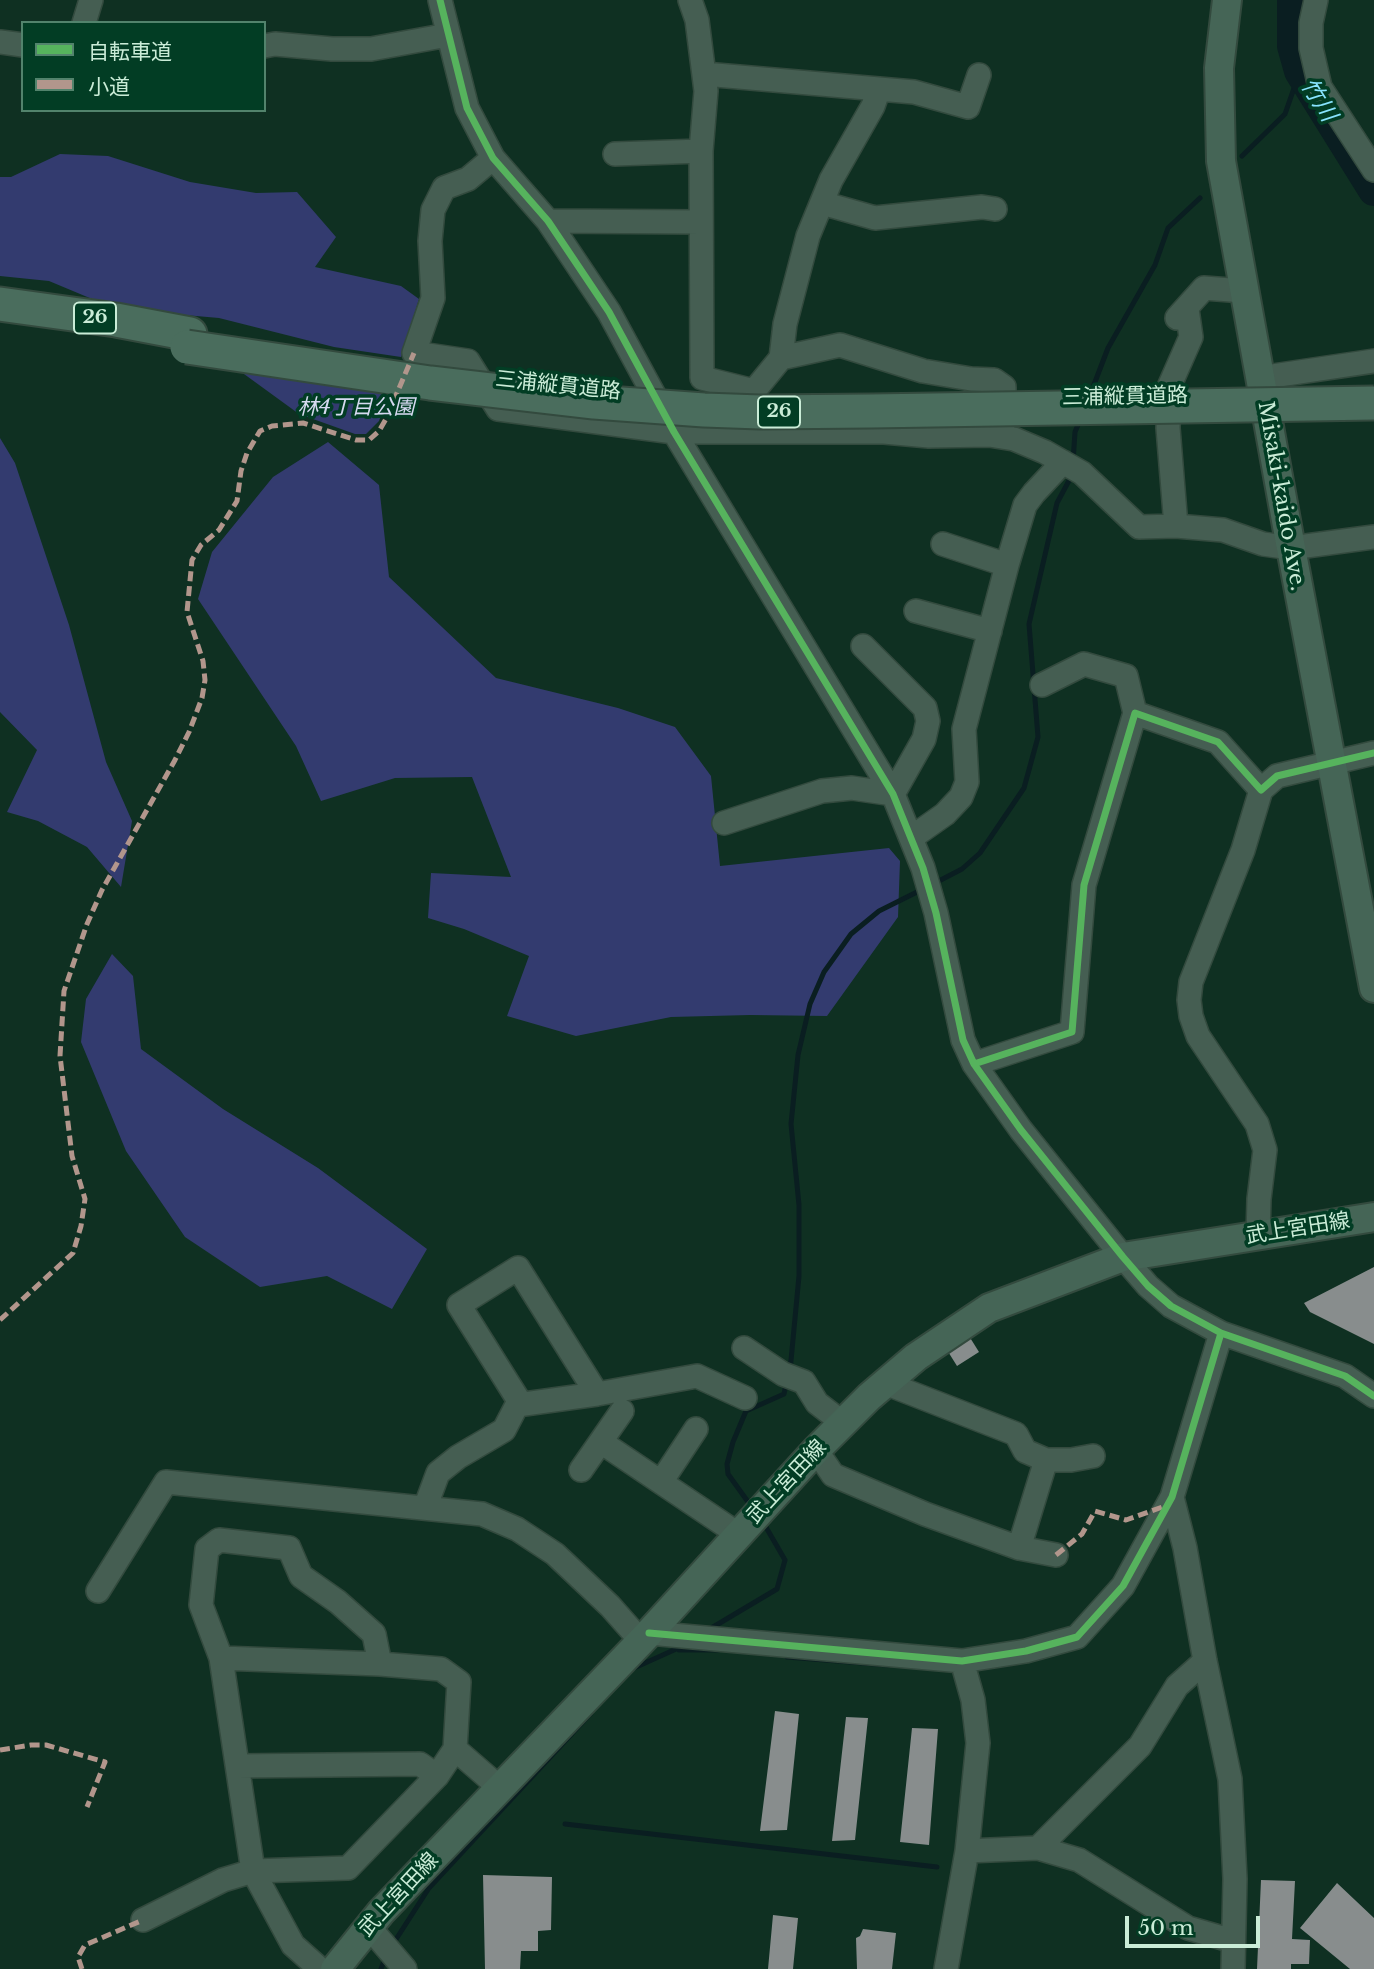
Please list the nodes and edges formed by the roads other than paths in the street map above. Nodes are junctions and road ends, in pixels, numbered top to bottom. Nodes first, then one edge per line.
1 (91, 0) edge
2 (440, 0) edge
3 (690, 0) edge
4 (1227, 0) edge
5 (1316, 0) edge
6 (86, 21) edge
7 (448, 36) junction
8 (0, 42) edge
9 (21, 45) edge
10 (266, 46) edge
11 (704, 74) junction
12 (979, 75) dead end
13 (879, 89) junction
14 (701, 151) junction
15 (615, 154) dead end
16 (493, 158) junction
17 (1374, 170) edge
18 (822, 203) junction
19 (995, 209) dead end
20 (548, 222) junction
21 (701, 222) junction
22 (1244, 291) junction
23 (0, 304) edge
24 (0, 319) edge
25 (188, 340) junction
26 (781, 358) junction
27 (1374, 361) edge
28 (1259, 379) junction
29 (754, 391) junction
30 (1374, 393) edge
31 (1374, 403) edge
32 (743, 431) junction
33 (674, 432) junction
34 (1004, 438) junction
35 (1063, 463) junction
36 (1176, 526) junction
37 (1374, 537) edge
38 (943, 544) dead end
39 (1290, 548) junction
40 (1007, 565) junction
41 (916, 611) dead end
42 (990, 631) junction
43 (863, 646) dead end
44 (1042, 685) dead end
45 (1135, 713) junction
46 (1374, 753) edge
47 (1331, 762) junction
48 (1261, 790) junction
49 (893, 793) junction
50 (724, 823) dead end
51 (911, 838) junction
52 (1372, 971) edge
53 (974, 1064) junction
54 (1374, 1217) edge
55 (1258, 1235) junction
56 (1123, 1257) junction
57 (1221, 1333) junction
58 (744, 1348) dead end
59 (885, 1383) junction
60 (597, 1394) junction
61 (1374, 1396) edge
62 (745, 1398) dead end
63 (521, 1404) junction
64 (622, 1411) dead end
65 (843, 1423) junction
66 (696, 1429) dead end
67 (601, 1441) junction
68 (816, 1450) junction
69 (1093, 1455) dead end
70 (1046, 1460) junction
71 (581, 1470) dead end
72 (661, 1482) junction
73 (1172, 1497) junction
74 (425, 1508) junction
75 (751, 1520) junction
76 (1019, 1548) junction
77 (1056, 1555) dead end
78 (98, 1591) dead end
79 (645, 1637) junction
80 (221, 1658) junction
81 (962, 1661) junction
82 (1205, 1661) junction
83 (380, 1664) junction
84 (456, 1749) junction
85 (238, 1766) junction
86 (437, 1776) junction
87 (500, 1788) junction
88 (1038, 1848) junction
89 (967, 1851) junction
90 (253, 1871) junction
91 (143, 1920) dead end
92 (369, 1927) junction
93 (1233, 1941) junction
94 (320, 1969) edge
95 (335, 1969) edge
96 (405, 1969) edge
97 (946, 1969) edge
98 (1233, 1969) edge

1 - 6 street
2 - 7 street
3 - 11 street
4 - 22 main road, Misaki-kaido Ave.
5 - 17 street
7 - 10 street
7 - 16 street
8 - 9 street
11 - 13 street
11 - 14 street
12 - 13 street
13 - 18 street
14 - 15 street
14 - 21 street
16 - 20 street
16 - 33 street
18 - 19 street
18 - 26 street
20 - 21 street
20 - 33 street
21 - 29 street
22 - 28 main road, Misaki-kaido Ave.
22 - 36 street
23 - 25 highway, 三浦縦貫道路 / 26
24 - 25 highway, 三浦縦貫道路 / 26
25 - 30 highway, 三浦縦貫道路 / 26
25 - 31 highway, 三浦縦貫道路 / 26, bridge
26 - 29 street
26 - 34 street
27 - 28 street
28 - 39 main road, Misaki-kaido Ave.
29 - 32 street
32 - 33 street
32 - 34 street
33 - 49 street
34 - 35 street
35 - 36 street
35 - 40 street
36 - 39 street
37 - 39 street
38 - 40 street
39 - 47 main road, Misaki-kaido Ave.
40 - 42 street
41 - 42 street
42 - 51 street
43 - 49 street
44 - 45 street
45 - 48 street
45 - 53 street
46 - 47 street
47 - 48 street
47 - 52 main road, Misaki-kaido Ave.
48 - 55 street
49 - 50 street
49 - 51 street
51 - 53 street
53 - 56 street
54 - 55 main road, 武上宮田線
55 - 56 main road, 武上宮田線
56 - 57 street
56 - 59 main road, 武上宮田線
57 - 61 street
57 - 73 street
58 - 65 street
59 - 65 main road, 武上宮田線
59 - 70 street
60 - 62 street
60 - 63 street
60 - 63 street
63 - 74 street
64 - 67 street
65 - 68 main road, 武上宮田線
66 - 72 street
67 - 71 street
67 - 72 street
68 - 75 main road, 武上宮田線
68 - 76 street
69 - 70 street
70 - 76 street
72 - 75 street
73 - 81 street
73 - 82 street
74 - 78 street
74 - 79 street
75 - 79 main road, 武上宮田線
76 - 77 street
79 - 81 street
79 - 87 main road, 武上宮田線
80 - 83 street
80 - 83 street
80 - 85 street
81 - 89 street
82 - 88 street
82 - 93 street
83 - 84 street
84 - 86 street
84 - 87 street
85 - 86 street
85 - 90 street
86 - 90 street
87 - 92 main road, 武上宮田線
88 - 89 street
88 - 93 street
89 - 97 street
90 - 91 street
90 - 94 street
92 - 95 main road, 武上宮田線
92 - 96 street
93 - 98 street

